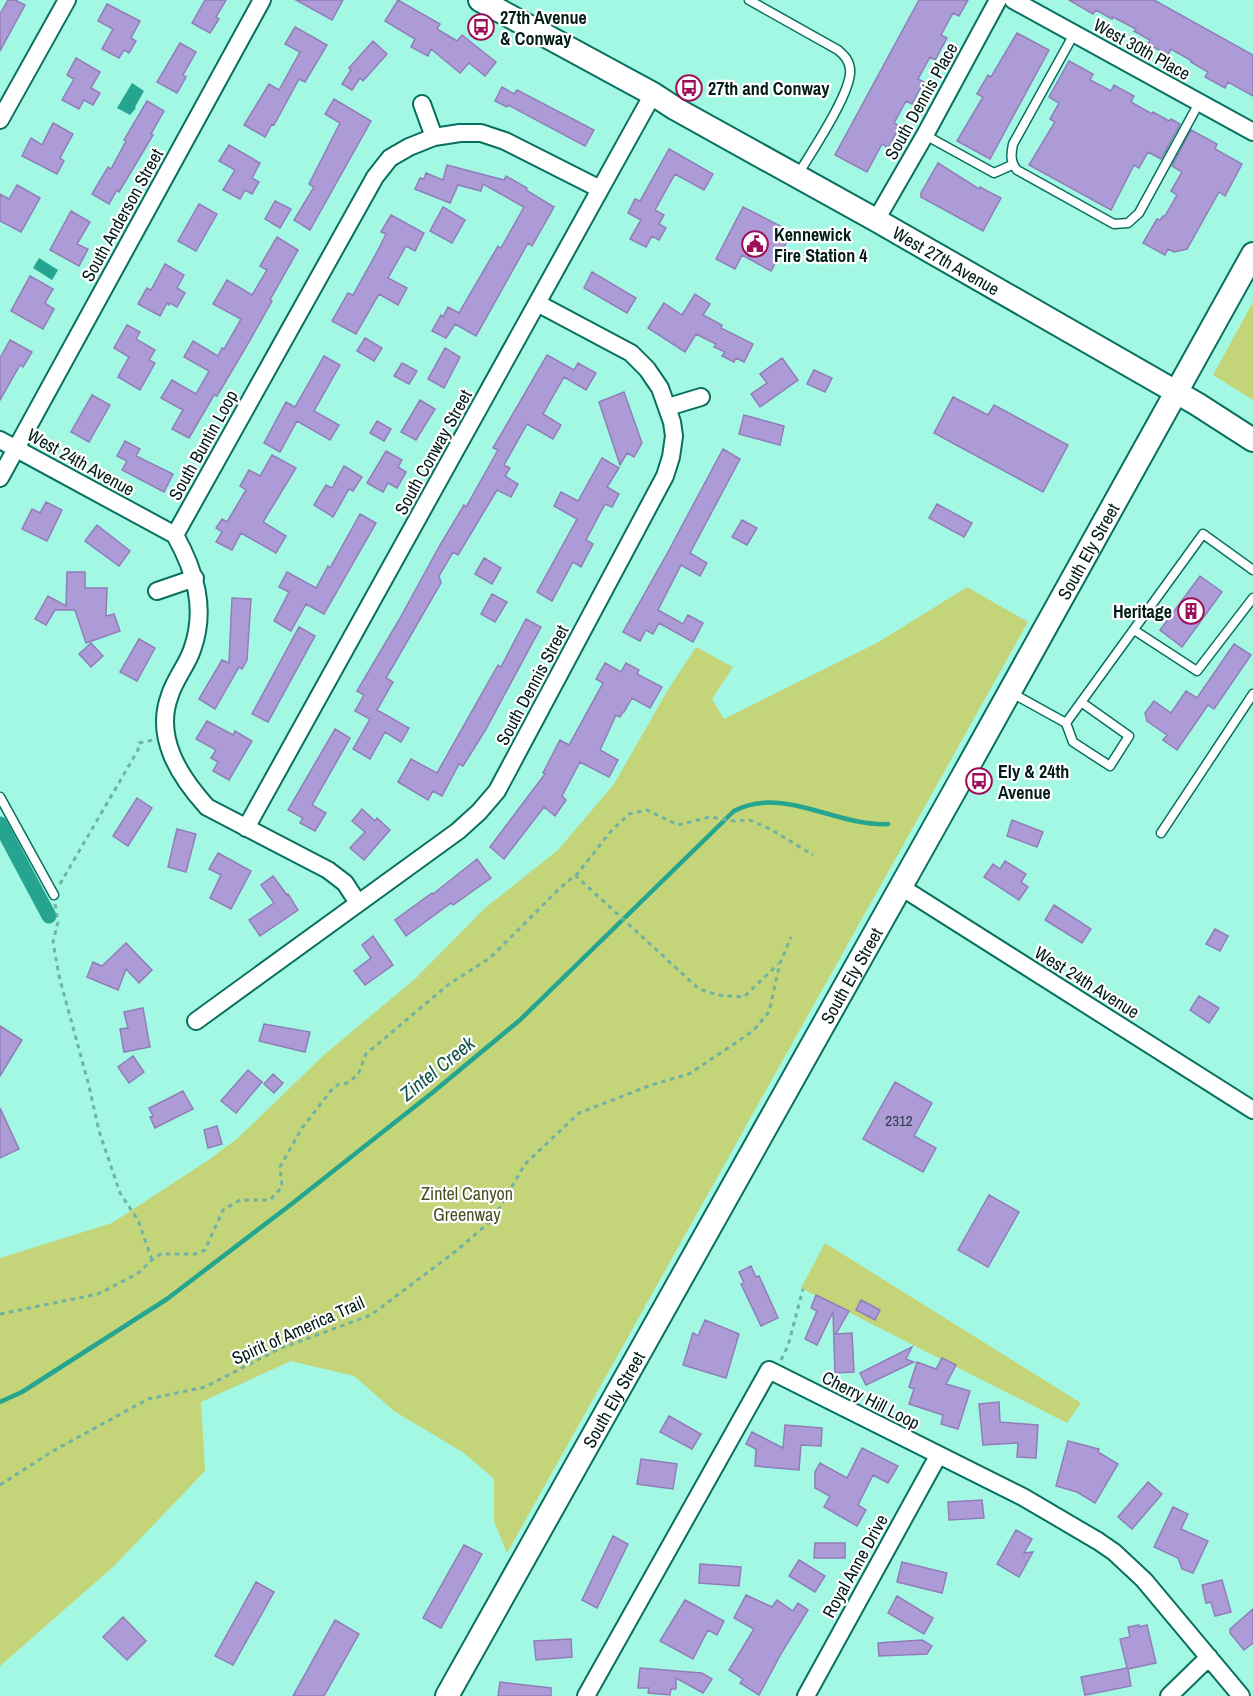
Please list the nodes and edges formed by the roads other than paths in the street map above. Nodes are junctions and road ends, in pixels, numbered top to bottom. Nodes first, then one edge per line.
1 (67, 0) edge
2 (262, 0) edge
3 (480, 0) edge
4 (750, 0) edge
5 (998, 0) edge
6 (1013, 0) edge
7 (1074, 34) junction
8 (653, 94) junction
9 (1200, 103) junction
10 (422, 104) dead end
11 (0, 120) edge
12 (1253, 132) edge
13 (925, 135) junction
14 (434, 137) junction
15 (1012, 165) junction
16 (797, 177) junction
17 (600, 189) junction
18 (876, 220) junction
19 (1253, 254) edge
20 (537, 303) junction
21 (1177, 393) junction
22 (701, 397) dead end
23 (668, 407) junction
24 (0, 440) edge
25 (1253, 440) edge
26 (16, 449) junction
27 (0, 478) edge
28 (175, 535) junction
29 (1253, 570) edge
30 (195, 578) junction
31 (157, 591) dead end
32 (1253, 598) edge
33 (1134, 630) junction
34 (1010, 692) junction
35 (1253, 694) edge
36 (1081, 702) junction
37 (1066, 723) junction
38 (0, 797) edge
39 (246, 828) junction
40 (1161, 833) dead end
41 (901, 887) junction
42 (54, 895) road end
43 (358, 903) junction
44 (196, 1021) dead end
45 (1253, 1110) edge
46 (938, 1455) junction
47 (1209, 1657) junction
48 (447, 1696) edge
49 (586, 1696) edge
50 (806, 1696) edge
51 (1169, 1696) edge
52 (1241, 1696) edge

1 - 11 street
2 - 26 street, South Anderson Street
3 - 8 street, West 27th Avenue
4 - 16 lane
5 - 13 street, South Dennis Place
6 - 7 street, West 30th Place
7 - 9 street, West 30th Place
7 - 15 lane
8 - 16 street, West 27th Avenue
8 - 17 street, South Conway Street
9 - 12 street, West 30th Place
9 - 15 lane
10 - 14 street
13 - 15 lane
13 - 18 street, South Dennis Place
14 - 17 street, South Buntin Loop
14 - 28 street, South Buntin Loop
16 - 18 street, West 27th Avenue
17 - 20 street, South Conway Street
18 - 21 street, West 27th Avenue
19 - 21 street, South Ely Street
20 - 23 street, South Dennis Street
20 - 39 street, South Conway Street
21 - 25 street, West 27th Avenue
21 - 34 street, South Ely Street
22 - 23 street
23 - 43 street, South Dennis Street
24 - 26 street, West 24th Avenue
26 - 27 street, South Anderson Street
26 - 28 street, West 24th Avenue
28 - 30 street
29 - 33 lane
30 - 31 street
30 - 39 street
32 - 33 lane
33 - 36 lane
34 - 37 lane
34 - 41 street, South Ely Street
35 - 40 lane
36 - 37 lane
36 - 37 lane
38 - 42 lane
39 - 43 street
41 - 45 street, West 24th Avenue
41 - 48 street, South Ely Street
43 - 44 street, South Dennis Street
46 - 47 street, Cherry Hill Loop
46 - 49 street, Cherry Hill Loop
46 - 50 street, Royal Anne Drive
47 - 51 street
47 - 52 street, Cherry Hill Loop

